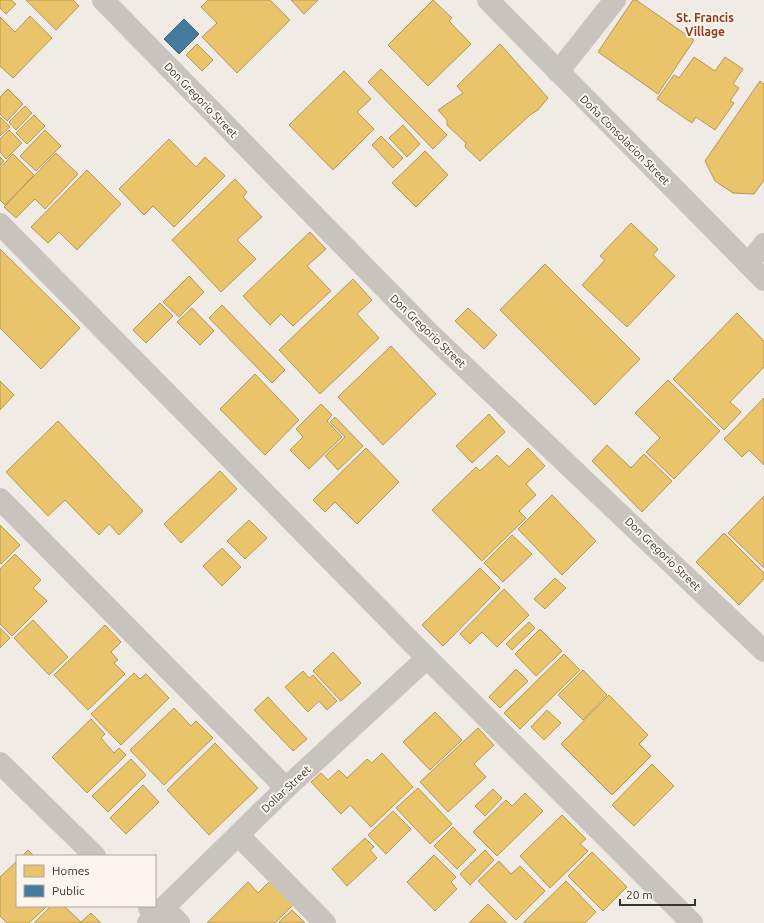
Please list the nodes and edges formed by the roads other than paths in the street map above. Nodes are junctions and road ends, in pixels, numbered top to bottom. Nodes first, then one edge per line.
1 (103, 0) edge
2 (488, 0) edge
3 (615, 0) edge
4 (558, 72) junction
5 (0, 224) edge
6 (764, 244) edge
7 (748, 264) junction
8 (764, 280) edge
9 (0, 499) edge
10 (764, 651) edge
11 (427, 658) junction
12 (0, 763) edge
13 (286, 788) junction
14 (238, 835) junction
15 (94, 855) edge
16 (150, 915) edge
17 (179, 923) edge
18 (325, 923) edge
19 (692, 923) edge

1 - 10 street, Don Gregorio Street
2 - 4 street, Doña Consolacion Street
3 - 4 street
4 - 7 street, Doña Consolacion Street
5 - 11 street
6 - 7 street
7 - 8 street, Doña Consolacion Street
9 - 13 street
11 - 13 street, Dollar Street
11 - 19 street
12 - 15 street
13 - 14 street, Dollar Street
14 - 16 street, Dollar Street
14 - 18 street
16 - 17 street

